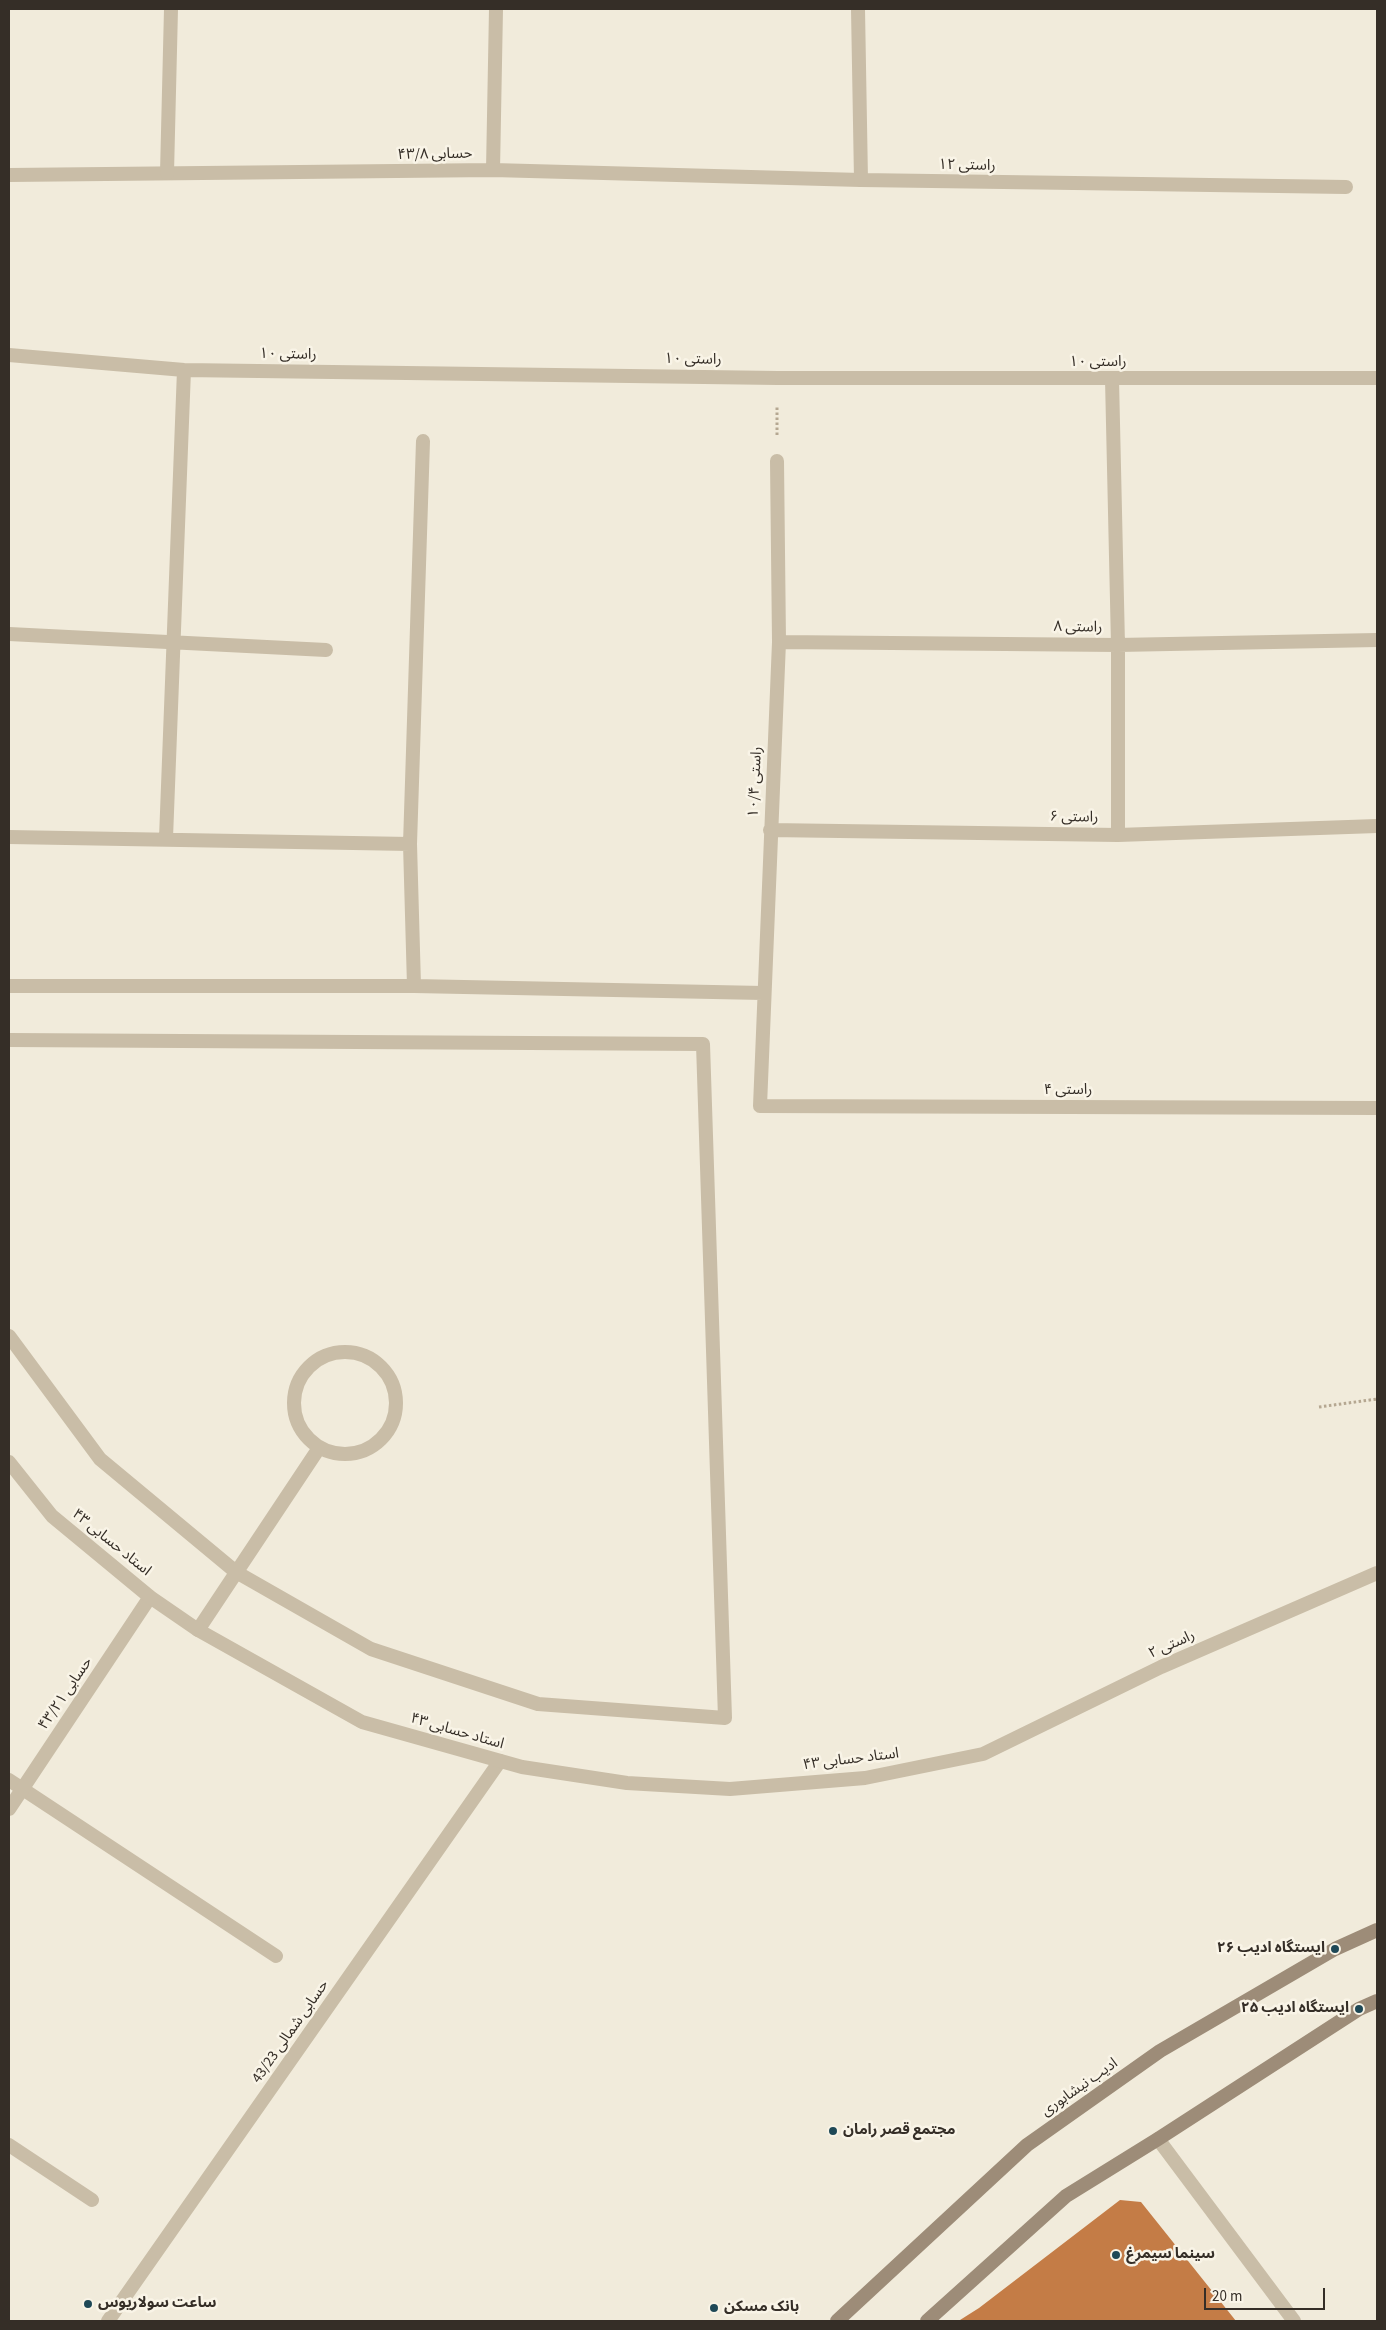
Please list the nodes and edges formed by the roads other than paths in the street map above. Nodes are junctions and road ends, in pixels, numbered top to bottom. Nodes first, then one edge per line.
1 (171, 9) edge
2 (496, 9) edge
3 (858, 9) edge
4 (493, 170) junction
5 (167, 173) junction
6 (9, 175) edge
7 (860, 180) junction
8 (1346, 187) dead end
9 (9, 355) edge
10 (184, 370) junction
11 (1377, 378) edge
12 (1112, 379) junction
13 (423, 441) dead end
14 (777, 461) road end
15 (9, 634) edge
16 (1377, 640) edge
17 (175, 642) junction
18 (779, 642) junction
19 (1118, 645) junction
20 (326, 650) dead end
21 (1377, 826) edge
22 (770, 830) junction
23 (1118, 835) junction
24 (9, 837) edge
25 (166, 838) junction
26 (410, 844) junction
27 (9, 986) edge
28 (414, 986) junction
29 (763, 993) junction
30 (9, 1040) edge
31 (760, 1106) joint
32 (1377, 1108) edge
33 (9, 1336) edge
34 (319, 1448) junction
35 (9, 1462) edge
36 (236, 1572) junction
37 (1377, 1573) edge
38 (150, 1597) junction
39 (198, 1630) junction
40 (983, 1754) joint
41 (500, 1762) junction
42 (9, 1780) edge
43 (22, 1789) junction
44 (9, 1810) edge
45 (1377, 1930) edge
46 (276, 1956) dead end
47 (1377, 2001) edge
48 (1158, 2139) junction
49 (9, 2145) edge
50 (92, 2200) dead end
51 (108, 2321) edge
52 (837, 2321) edge
53 (927, 2321) edge
54 (1294, 2321) edge

1 - 5 street
2 - 4 street
3 - 7 street
4 - 5 street, حسابی ۴۳/۸
4 - 7 street, حسابی ۴۳/۸
5 - 6 street, حسابی ۴۳/۸
7 - 8 street, راستی ۱۲
9 - 10 street, راستی ۱۰
10 - 12 street, راستی ۱۰
10 - 17 street
11 - 12 street, راستی ۱۰
12 - 19 street
13 - 26 street
14 - 18 street, راستی ۱۰/۴
15 - 17 street
16 - 19 street, راستی ۸
17 - 20 street
17 - 25 street
18 - 19 street, راستی ۸
18 - 22 street, راستی ۱۰/۴
19 - 23 street
21 - 23 street, راستی ۶
22 - 23 street, راستی ۶
22 - 29 street, راستی ۱۰/۴
24 - 25 street
25 - 26 street
26 - 28 street
27 - 28 street
28 - 29 street
29 - 31 street, راستی ۱۰/۴
30 - 36 street
31 - 32 street, راستی ۴
33 - 36 street
34 - 34 street
34 - 36 street
35 - 38 street, استاد حسابی ۴۳
36 - 39 street
37 - 40 street, راستی ۲
38 - 39 street, استاد حسابی ۴۳
38 - 43 street, حسابی ۴۳/۲۱
39 - 41 street, استاد حسابی ۴۳
40 - 41 street, استاد حسابی ۴۳
41 - 51 street, حسابی شمالی 43/23
42 - 43 street
43 - 44 street, حسابی ۴۳/۲۱
43 - 46 street
45 - 52 main road, ادیب نیشابوری
47 - 48 main road
48 - 53 main road
48 - 54 street
49 - 50 street

